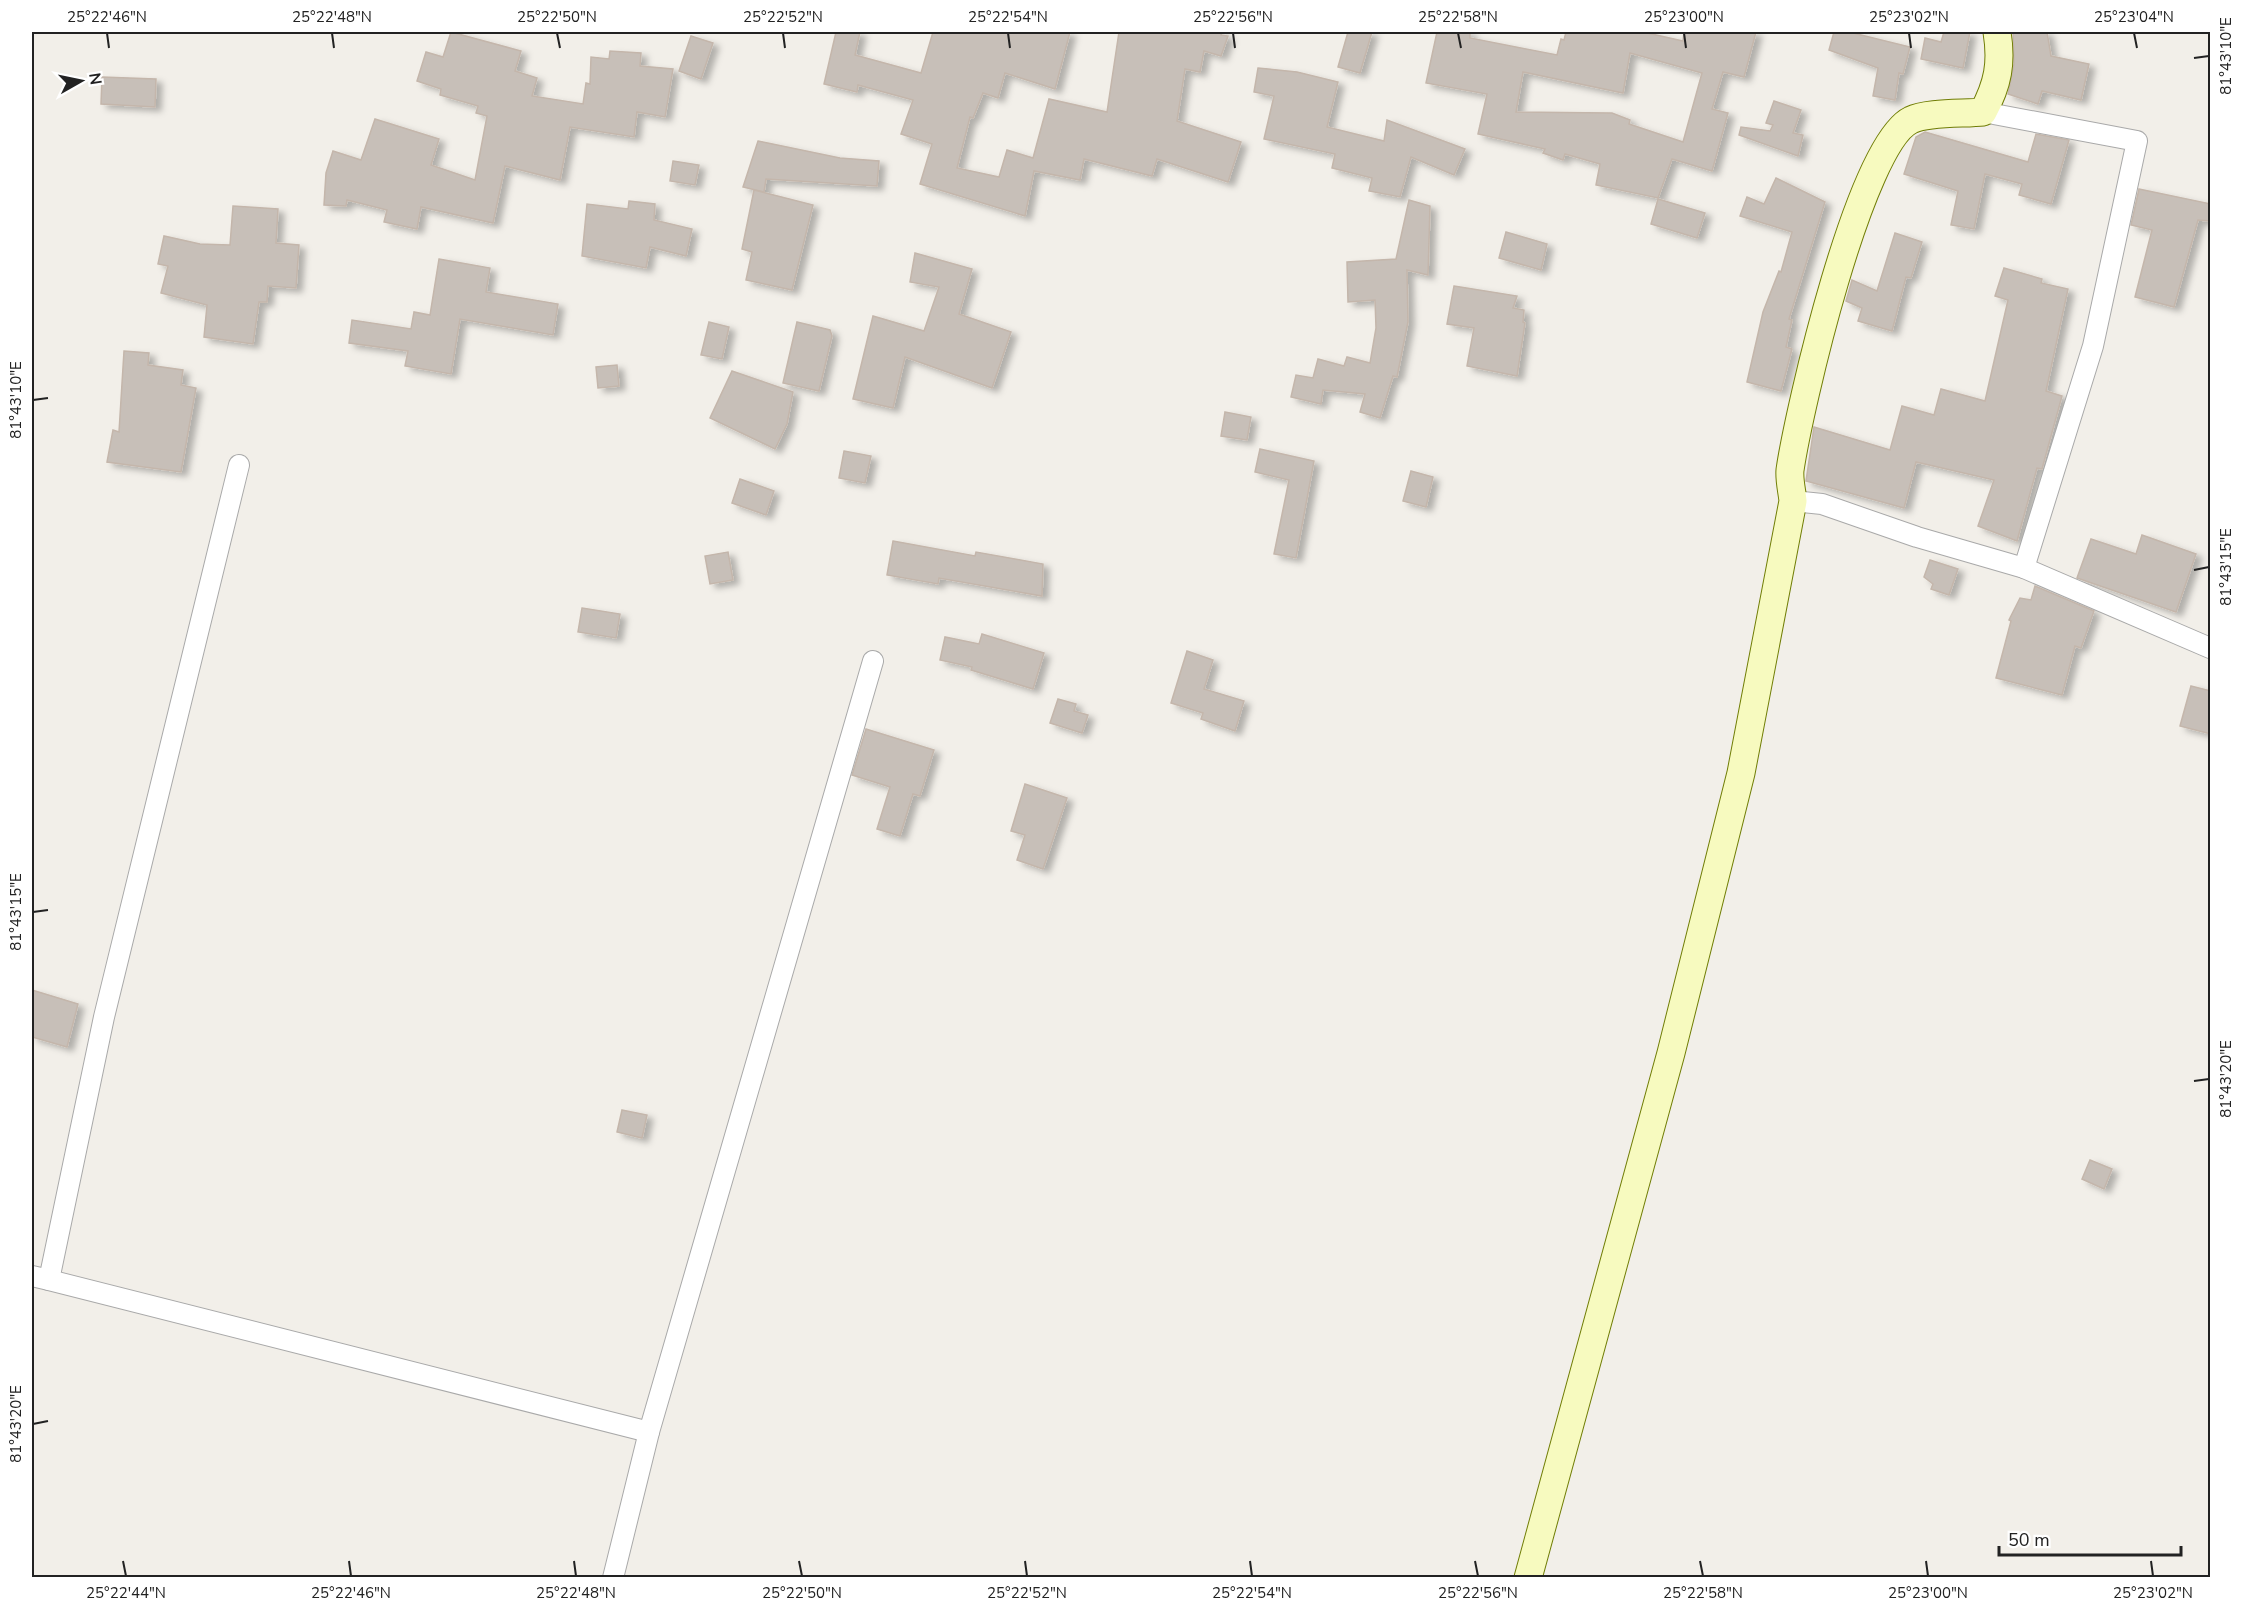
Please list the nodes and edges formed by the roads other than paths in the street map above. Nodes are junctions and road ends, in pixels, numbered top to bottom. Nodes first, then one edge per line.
1 (1997, 32) edge
2 (1983, 112) junction
3 (239, 465) dead end
4 (1793, 501) junction
5 (2024, 568) junction
6 (2211, 648) edge
7 (873, 661) dead end
8 (40, 1278) edge
9 (649, 1432) junction
10 (613, 1578) edge
11 (1528, 1578) edge

1 - 2 street
2 - 4 street
2 - 5 street
3 - 8 street
4 - 5 street
4 - 11 street
5 - 6 street
7 - 9 street
8 - 9 street
9 - 10 street

